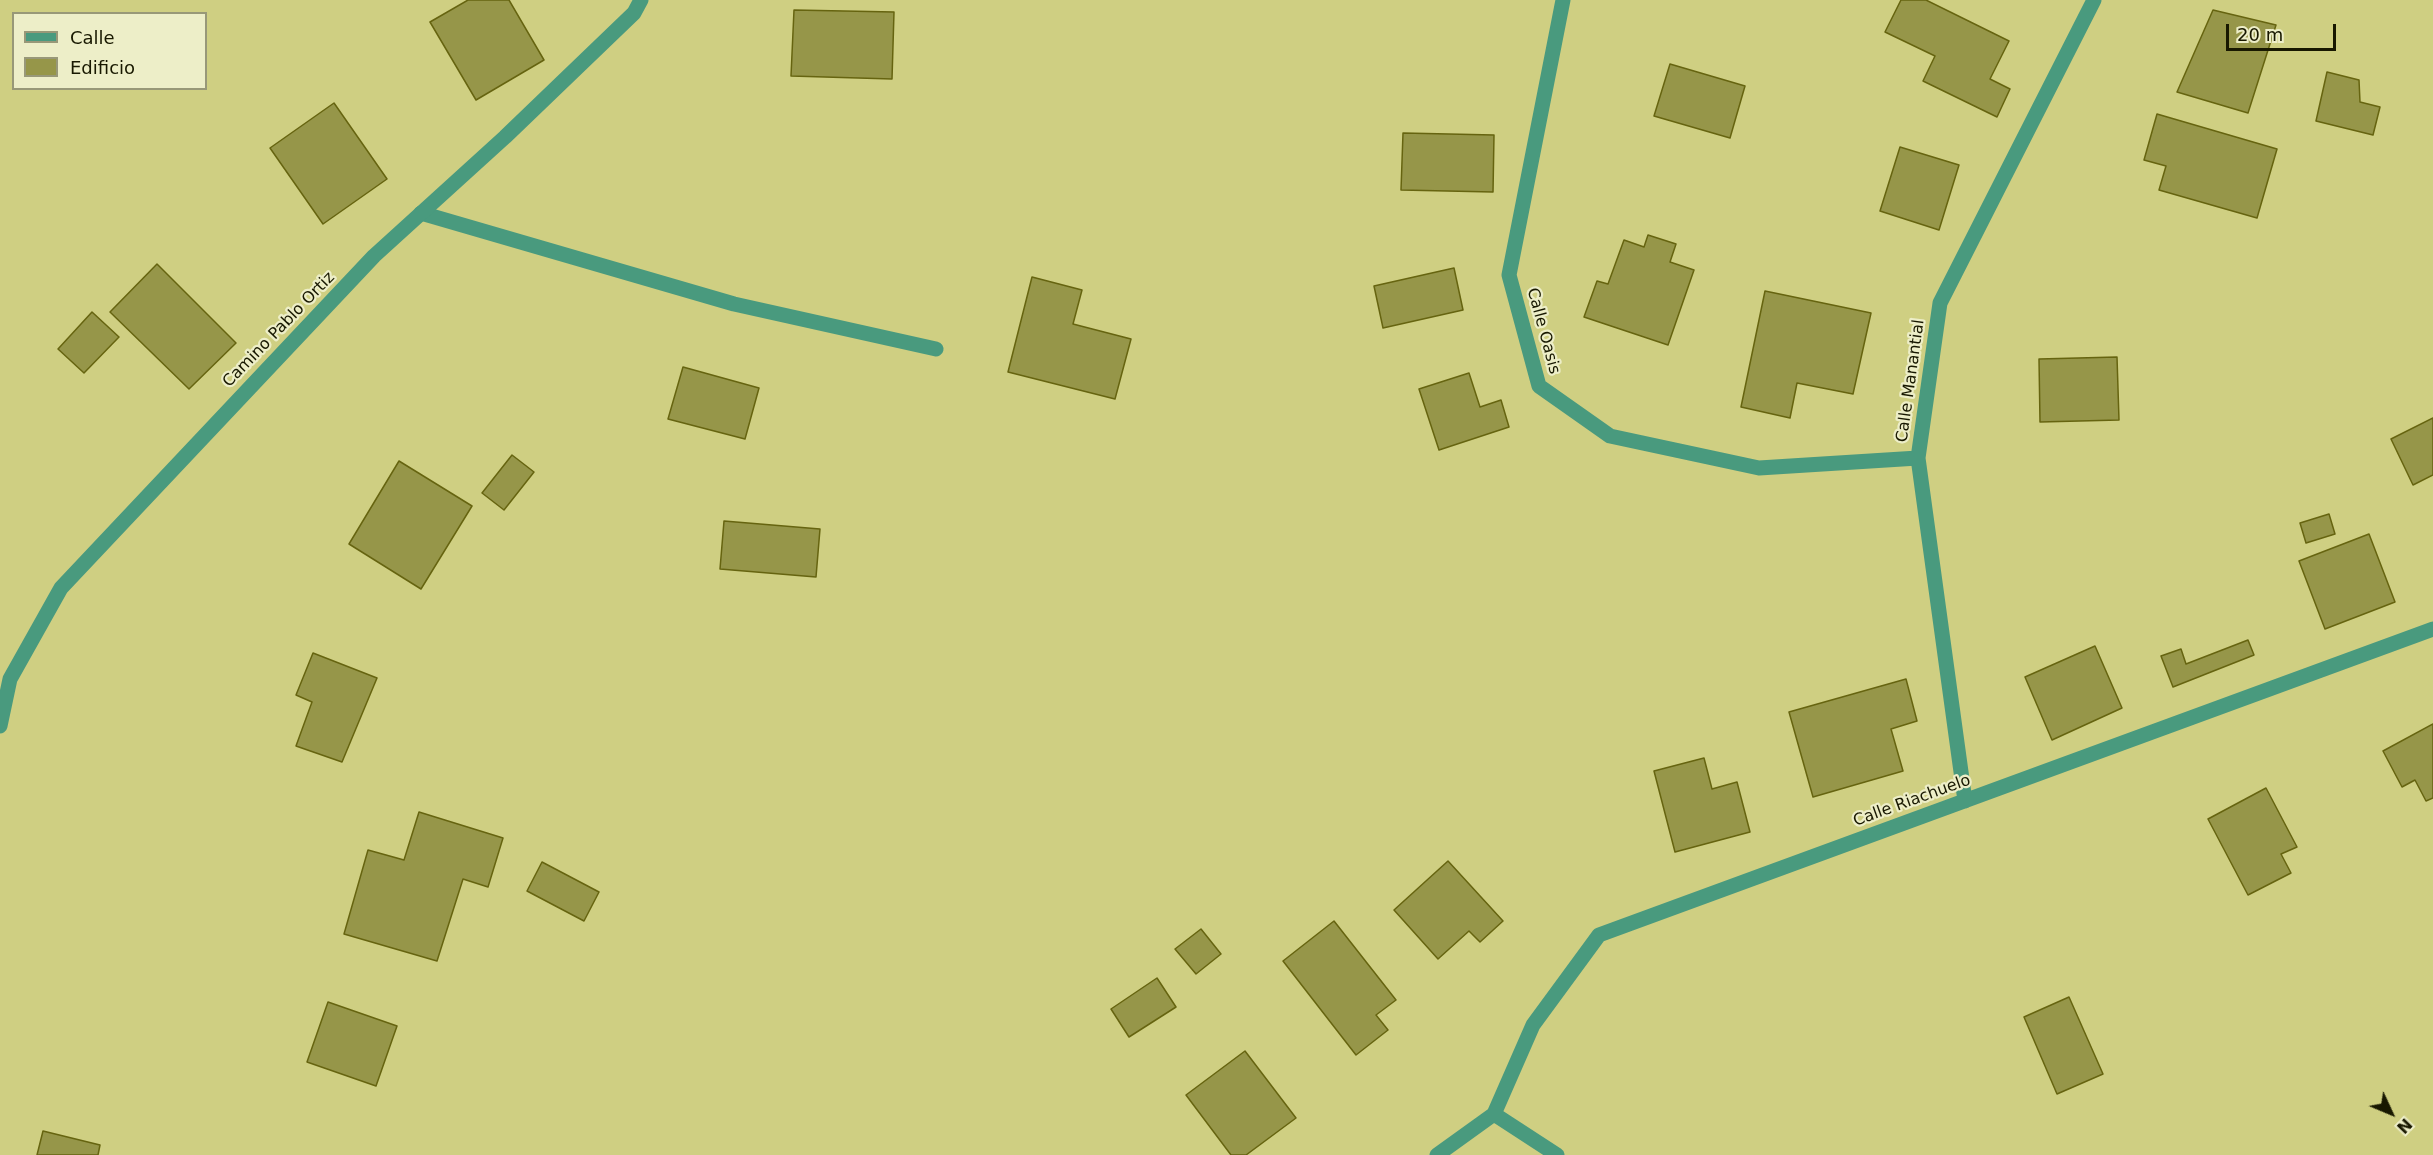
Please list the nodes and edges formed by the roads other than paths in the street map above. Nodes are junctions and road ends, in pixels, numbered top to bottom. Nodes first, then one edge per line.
1 (641, 0) edge
2 (1563, 0) edge
3 (2094, 0) edge
4 (421, 213) junction
5 (936, 349) dead end
6 (1918, 458) junction
7 (2433, 629) edge
8 (0, 726) edge
9 (1965, 801) junction
10 (1494, 1114) junction
11 (1437, 1155) edge
12 (1557, 1155) edge

1 - 4 street, Camino Pablo Ortiz
2 - 6 street, Calle Oasis
3 - 6 street, Calle Manantial
4 - 5 street
4 - 8 street, Camino Pablo Ortiz
6 - 9 street, Calle Manantial
7 - 9 street, Calle Riachuelo
9 - 10 street, Calle Riachuelo
10 - 11 street
10 - 12 street

